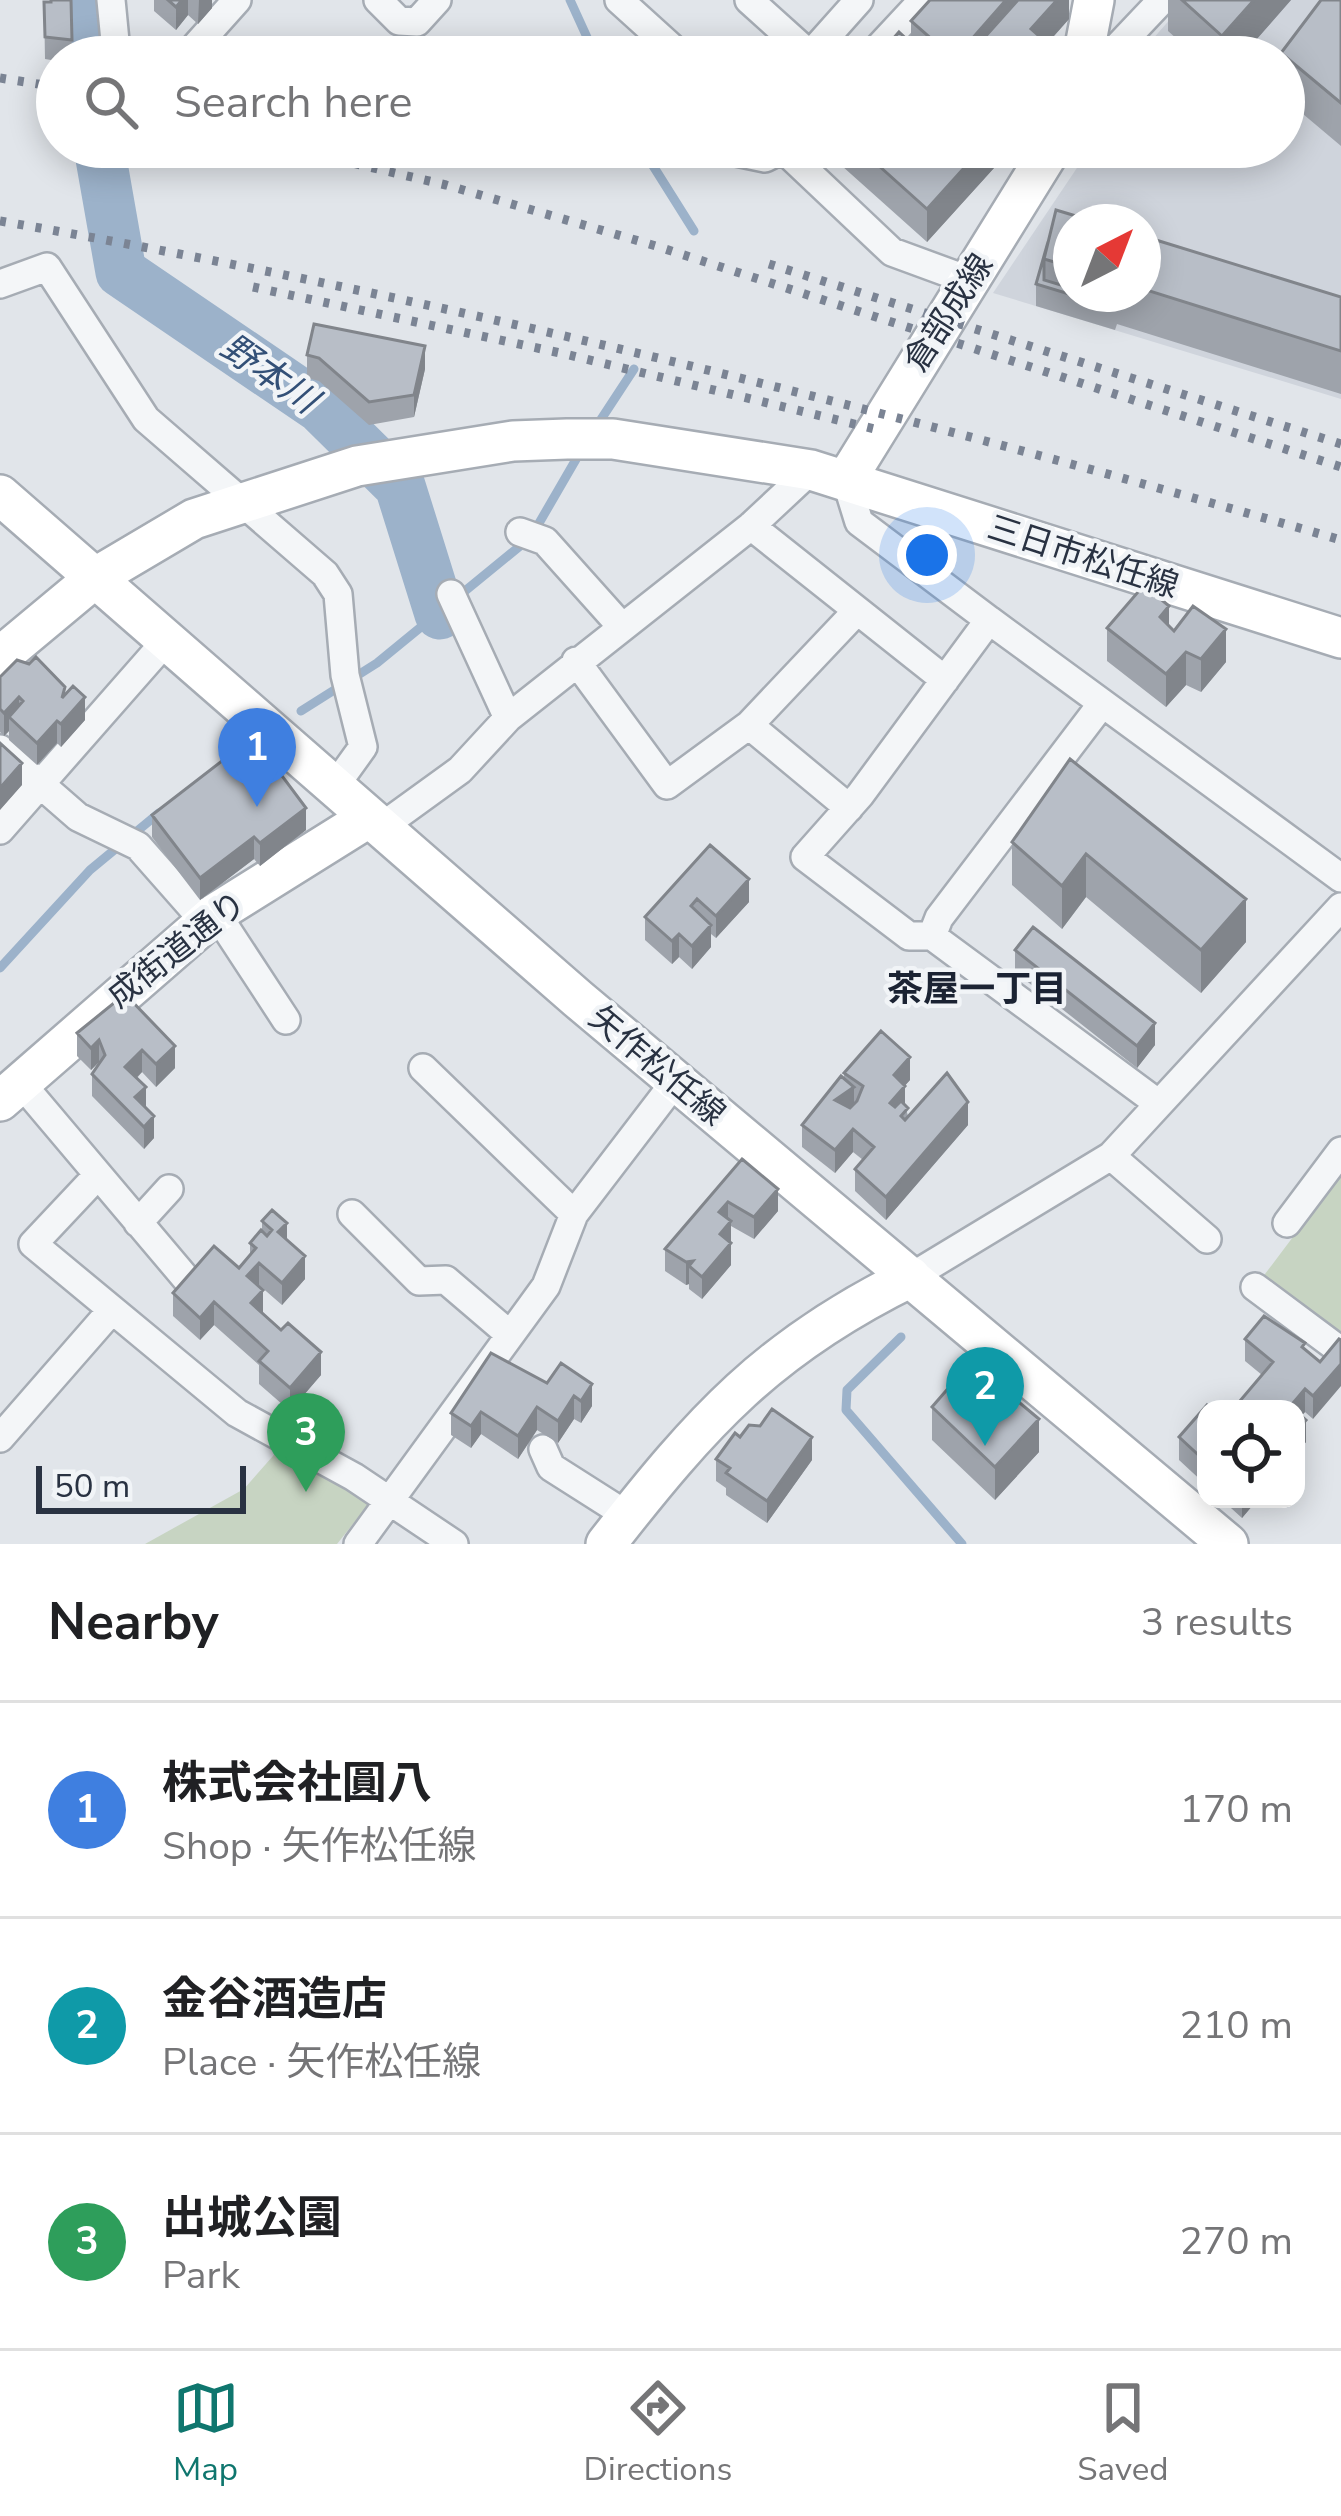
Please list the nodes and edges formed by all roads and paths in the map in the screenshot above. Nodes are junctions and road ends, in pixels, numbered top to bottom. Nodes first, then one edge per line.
1 (111, 0) edge
2 (237, 0) edge
3 (378, 0) edge
4 (437, 0) edge
5 (619, 0) edge
6 (748, 0) edge
7 (860, 0) edge
8 (922, 0) edge
9 (1094, 0) edge
10 (1162, 0) edge
11 (115, 36) edge
12 (204, 36) edge
13 (659, 36) edge
14 (789, 36) edge
15 (827, 36) edge
16 (889, 36) edge
17 (1087, 36) edge
18 (1128, 36) edge
19 (805, 168) edge
20 (1039, 168) edge
21 (971, 281) junction
22 (0, 284) edge
23 (829, 475) junction
24 (0, 495) edge
25 (240, 502) junction
26 (751, 526) junction
27 (532, 537) dead end
28 (96, 577) junction
29 (455, 602) dead end
30 (855, 613) junction
31 (989, 620) junction
32 (622, 627) junction
33 (1341, 638) edge
34 (166, 641) junction
35 (0, 657) edge
36 (576, 661) junction
37 (945, 680) junction
38 (1101, 705) junction
39 (508, 718) junction
40 (749, 725) junction
41 (0, 749) edge
42 (41, 785) junction
43 (334, 786) junction
44 (849, 808) junction
45 (374, 823) junction
46 (0, 830) edge
47 (1341, 878) edge
48 (1341, 907) edge
49 (211, 918) junction
50 (932, 936) junction
51 (286, 1020) dead end
52 (423, 1068) dead end
53 (675, 1082) junction
54 (10, 1092) edge
55 (1159, 1104) junction
56 (1341, 1151) edge
57 (1111, 1156) junction
58 (97, 1176) junction
59 (169, 1189) dead end
60 (352, 1214) dead end
61 (574, 1214) junction
62 (1287, 1222) dead end
63 (138, 1223) junction
64 (1207, 1239) dead end
65 (911, 1277) junction
66 (1255, 1287) dead end
67 (194, 1288) edge
68 (111, 1311) junction
69 (508, 1333) junction
70 (1341, 1351) edge
71 (0, 1438) edge
72 (543, 1449) dead end
73 (391, 1504) junction
74 (617, 1530) edge
75 (1208, 1538) edge
76 (358, 1544) edge
77 (454, 1544) edge

1 - 11 street
2 - 12 street
3 - 4 street
5 - 13 street
6 - 14 street
7 - 15 street
8 - 16 street
9 - 17 main road
10 - 18 street
19 - 21 street
20 - 21 main road, 倉部成線
21 - 23 main road, 倉部成線
22 - 25 street
23 - 25 main road, 三日市松任線
23 - 26 street
23 - 31 street
23 - 33 main road, 三日市松任線
24 - 28 main road, 矢作松任線
25 - 28 main road
25 - 43 street
26 - 30 street
26 - 32 street
27 - 32 street
28 - 34 main road, 矢作松任線
28 - 35 main road
29 - 39 street
30 - 37 street
30 - 40 street
31 - 37 street
31 - 38 street
32 - 36 street
34 - 42 street
34 - 43 main road, 矢作松任線
36 - 39 street
36 - 40 street
37 - 44 street
38 - 47 street
38 - 50 street
39 - 45 street
40 - 44 street
41 - 42 street
42 - 46 street
42 - 49 street
43 - 45 main road, 矢作松任線
44 - 50 street
45 - 49 main road, 成街道通り
45 - 53 main road, 矢作松任線
48 - 55 street
49 - 51 street
49 - 54 main road, 成街道通り
50 - 55 street
52 - 61 street
53 - 61 street
53 - 65 main road, 矢作松任線
54 - 58 street
55 - 57 street
56 - 62 street
57 - 64 street
57 - 65 street
58 - 63 street
58 - 68 street
59 - 63 street
60 - 69 street
61 - 69 street
63 - 67 street
65 - 74 main road
65 - 75 main road, 矢作松任線
66 - 70 street
68 - 71 street
68 - 73 street
69 - 73 street
72 - 74 street
73 - 76 street
73 - 77 street

